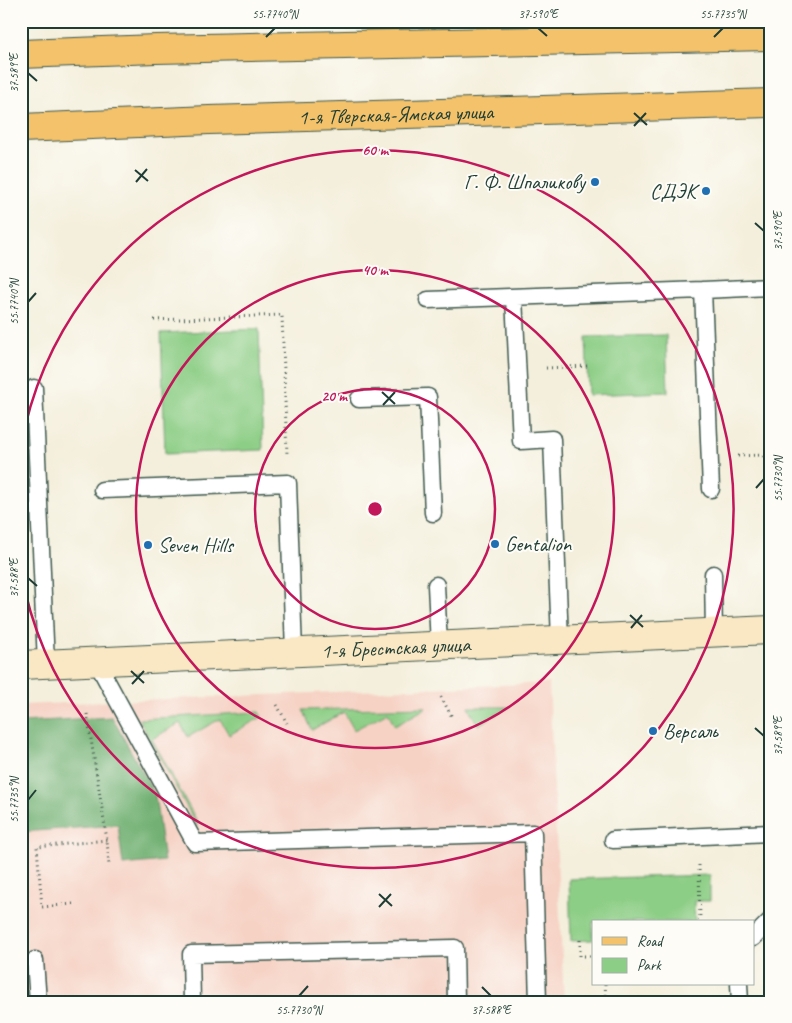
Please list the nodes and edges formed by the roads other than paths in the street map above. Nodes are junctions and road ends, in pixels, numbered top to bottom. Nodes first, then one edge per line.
1 (771, 36) edge
2 (21, 54) edge
3 (771, 103) edge
4 (21, 128) edge
5 (771, 287) edge
6 (703, 290) junction
7 (514, 297) junction
8 (428, 300) dead end
9 (34, 388) dead end
10 (359, 399) dead end
11 (711, 489) dead end
12 (102, 490) dead end
13 (433, 513) dead end
14 (713, 574) dead end
15 (436, 585) dead end
16 (771, 630) edge
17 (714, 633) junction
18 (560, 640) junction
19 (439, 645) junction
20 (294, 652) junction
21 (96, 661) junction
22 (34, 664) edge
23 (771, 833) edge
24 (612, 840) dead end
25 (771, 920) edge
26 (754, 937) edge
27 (35, 960) dead end
28 (739, 986) edge
29 (38, 1002) edge
30 (192, 1002) edge
31 (456, 1002) edge
32 (538, 1002) edge
33 (740, 1002) edge

1 - 2 main road
3 - 4 main road, 1-я Тверская-Ямская улица
5 - 6 lane
6 - 7 lane
6 - 11 lane
7 - 8 lane
7 - 18 lane
9 - 22 lane
10 - 13 lane
12 - 20 lane
14 - 17 lane
15 - 19 lane
16 - 17 main road, 1-я Брестская улица
17 - 18 main road, 1-я Брестская улица
18 - 19 main road, 1-я Брестская улица
19 - 20 main road, 1-я Брестская улица
20 - 21 main road, 1-я Брестская улица
21 - 22 main road, 1-я Брестская улица
21 - 32 lane
23 - 24 lane
25 - 26 lane
27 - 29 lane
28 - 33 lane
30 - 31 lane

